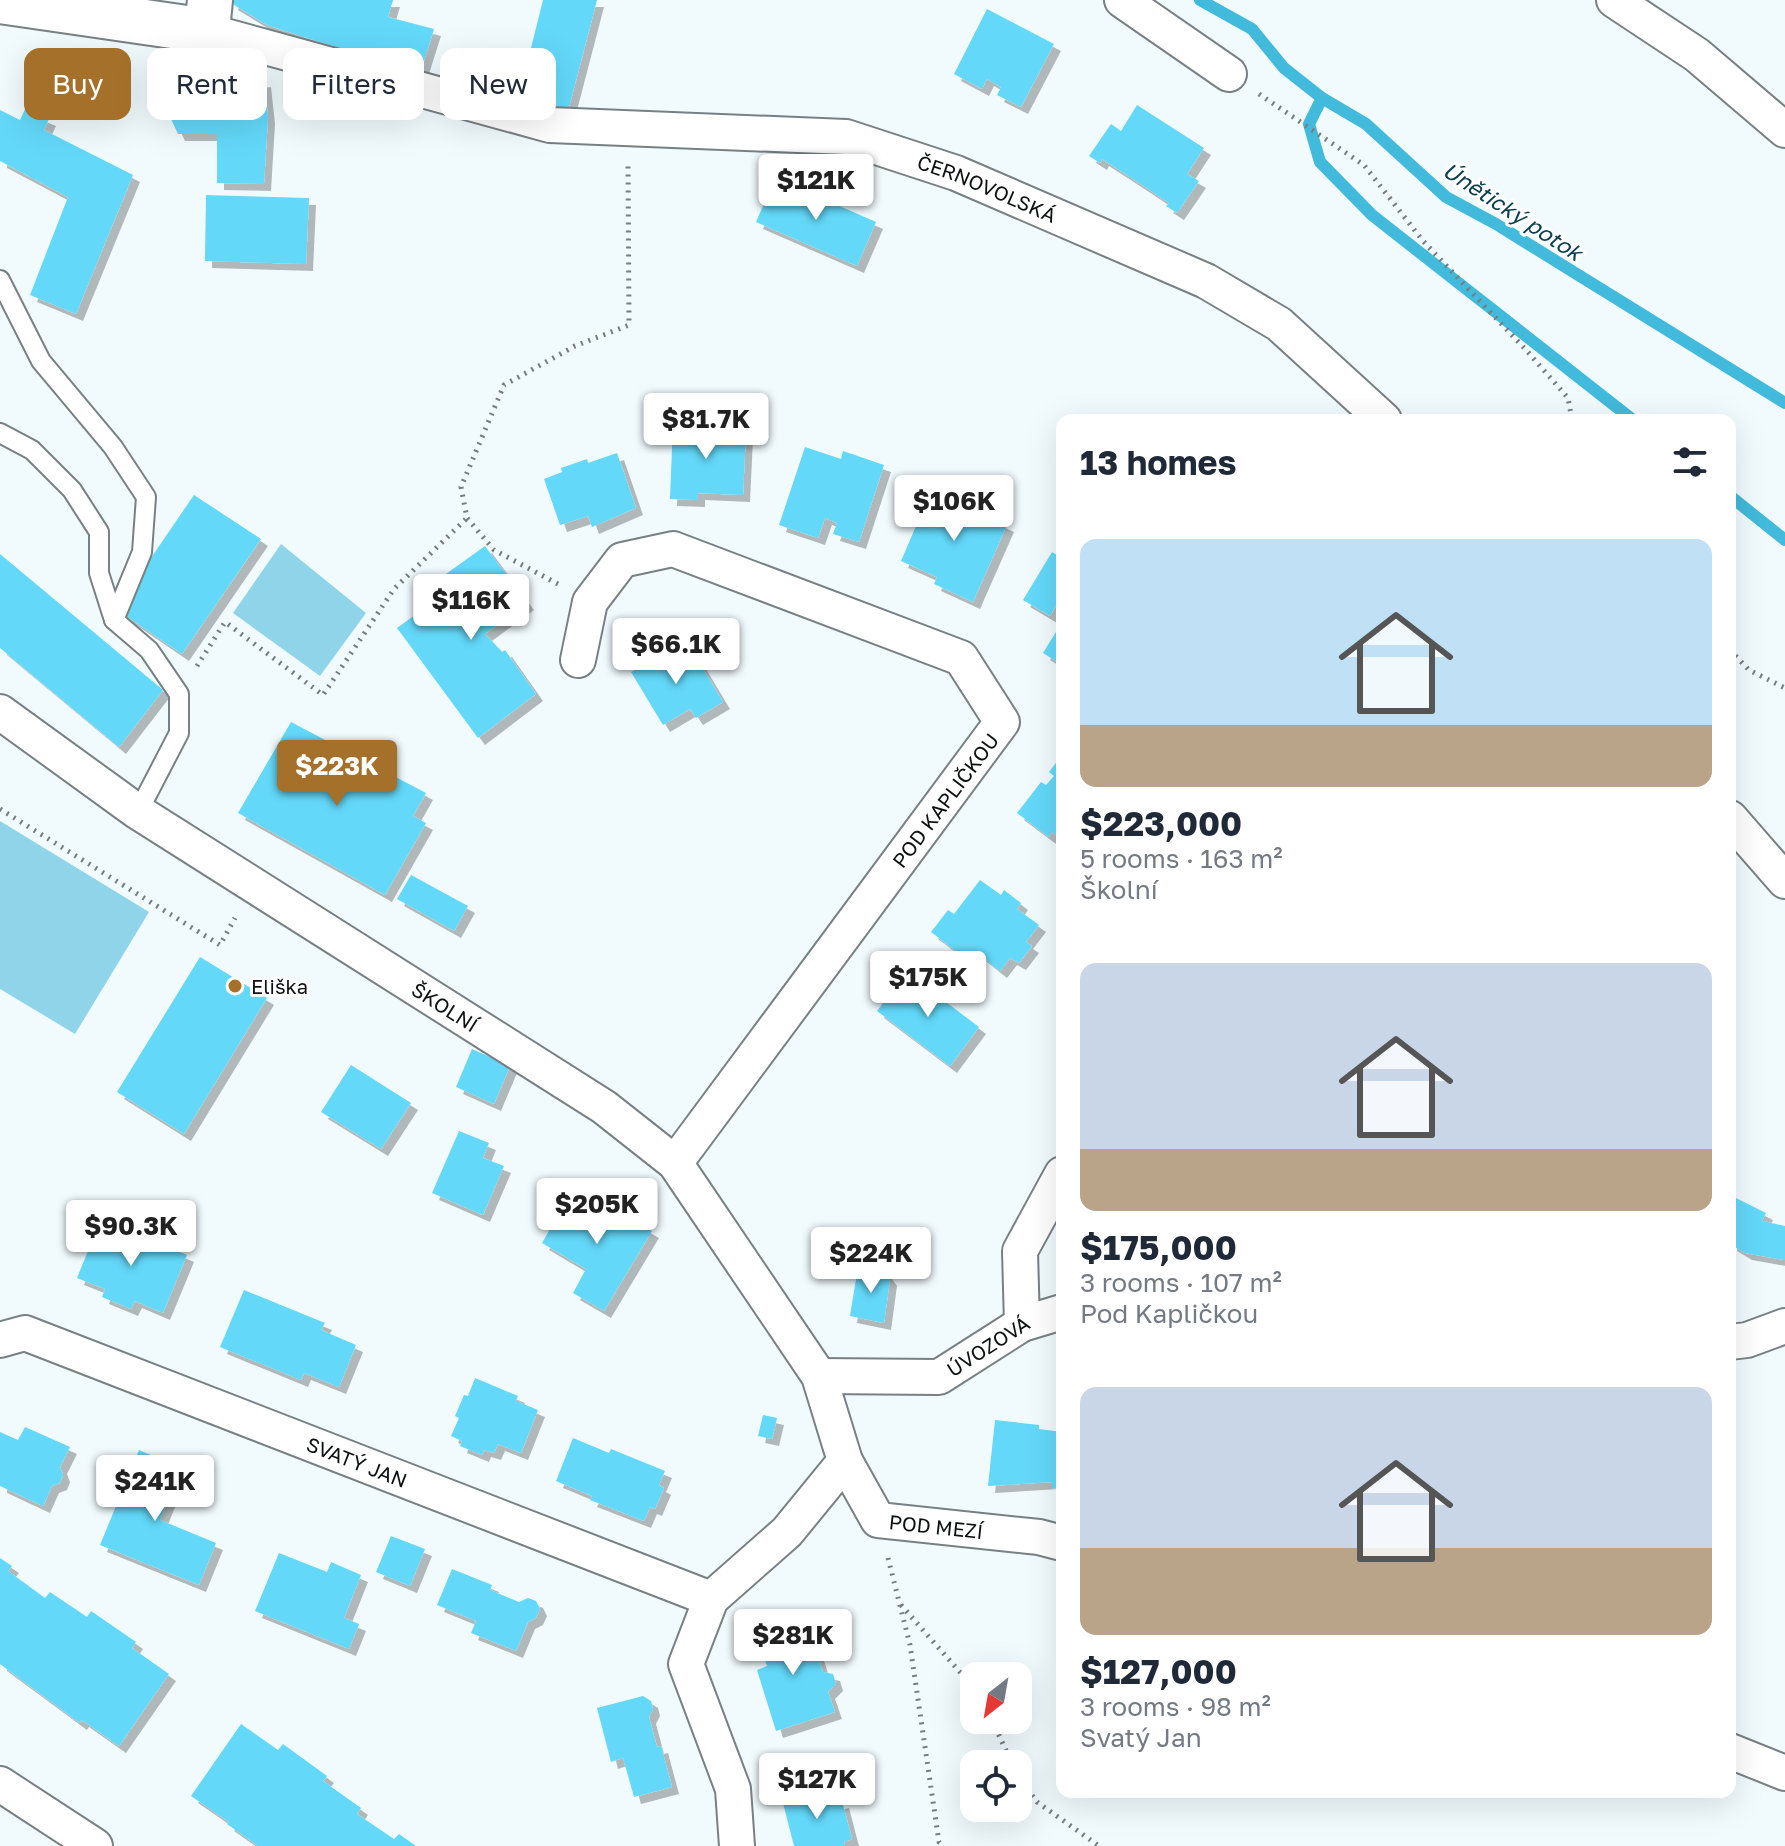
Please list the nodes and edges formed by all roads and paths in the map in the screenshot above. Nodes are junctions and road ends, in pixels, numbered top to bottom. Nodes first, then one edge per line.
1 (1122, 0) edge
2 (1614, 0) edge
3 (0, 1) edge
4 (209, 16) edge
5 (1229, 74) joint
6 (638, 129) junction
7 (1785, 130) edge
8 (0, 280) edge
9 (1377, 414) edge
10 (1571, 414) edge
11 (0, 433) edge
12 (467, 518) junction
13 (590, 602) junction
14 (114, 620) junction
15 (1736, 656) edge
16 (578, 660) dead end
17 (1785, 688) edge
18 (179, 694) junction
19 (0, 712) edge
20 (0, 809) edge
21 (138, 812) junction
22 (1736, 825) edge
23 (1785, 881) edge
24 (254, 886) junction
25 (675, 1163) junction
26 (1056, 1185) edge
27 (1056, 1314) edge
28 (1022, 1324) junction
29 (1785, 1326) edge
30 (0, 1340) edge
31 (1736, 1341) edge
32 (819, 1376) junction
33 (845, 1461) junction
34 (878, 1520) junction
35 (1056, 1541) edge
36 (711, 1599) junction
37 (900, 1603) junction
38 (960, 1672) edge
39 (1736, 1753) edge
40 (1785, 1773) edge
41 (0, 1784) edge
42 (1032, 1795) edge
43 (95, 1846) edge
44 (737, 1846) edge
45 (944, 1846) edge
46 (1099, 1846) edge

1 - 5 street
2 - 7 street
3 - 4 street
4 - 6 street, ČERNOVOLSKÁ
5 - 10 path
6 - 9 street, ČERNOVOLSKÁ
6 - 12 path
8 - 14 lane
11 - 14 lane
12 - 13 path
12 - 18 path
13 - 16 street, POD KAPLIČKOU
13 - 25 street, POD KAPLIČKOU
14 - 18 lane
15 - 17 path
18 - 21 lane
19 - 21 street, ŠKOLNÍ
20 - 24 path
21 - 24 street, ŠKOLNÍ
22 - 23 street
24 - 25 street, ŠKOLNÍ
25 - 32 street, ŠKOLNÍ
26 - 28 street
27 - 28 street, ÚVOZOVÁ
28 - 32 street, ÚVOZOVÁ
29 - 31 street
30 - 36 street, SVATÝ JAN
32 - 33 street
33 - 34 street, POD MEZÍ
33 - 36 street
34 - 35 street, POD MEZÍ
34 - 37 path
36 - 44 street
37 - 38 path
37 - 45 path
39 - 40 street
41 - 43 street
42 - 46 path

